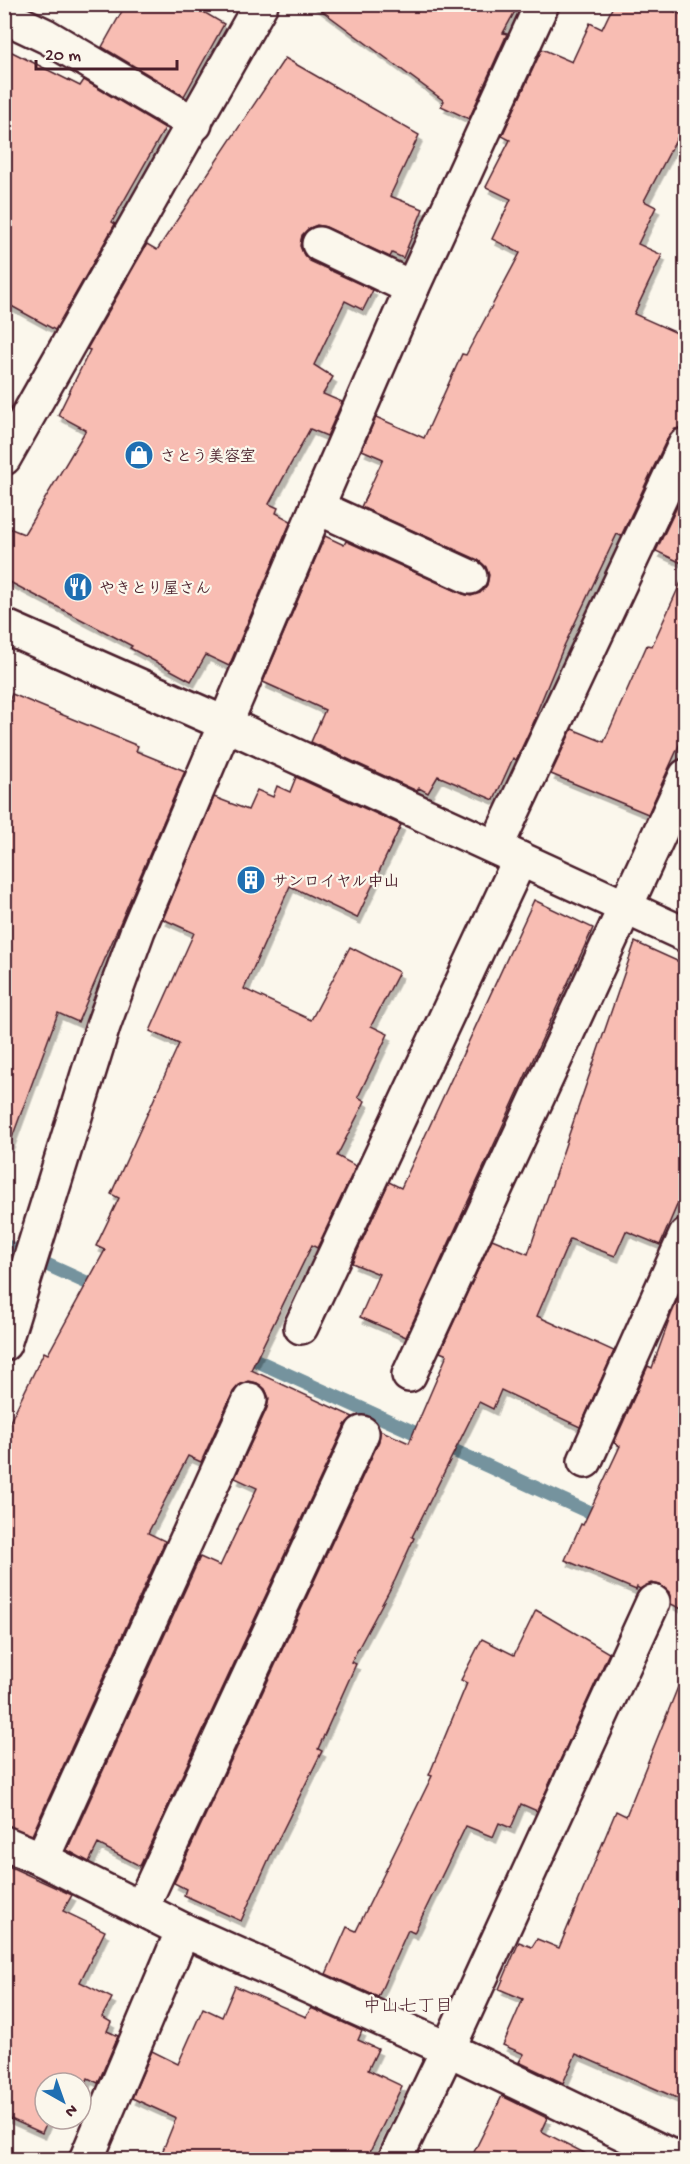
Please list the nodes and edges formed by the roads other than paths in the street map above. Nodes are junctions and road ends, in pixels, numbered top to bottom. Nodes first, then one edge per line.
1 (261, 4) edge
2 (542, 4) edge
3 (4, 16) edge
4 (195, 124) junction
5 (319, 244) dead end
6 (412, 288) junction
7 (685, 446) edge
8 (4, 458) edge
9 (317, 507) junction
10 (470, 577) dead end
11 (4, 626) edge
12 (226, 724) junction
13 (686, 776) edge
14 (508, 853) junction
15 (624, 907) junction
16 (686, 935) edge
17 (686, 1235) edge
18 (301, 1327) dead end
19 (4, 1344) edge
20 (409, 1375) dead end
21 (250, 1400) dead end
22 (362, 1433) dead end
23 (585, 1461) dead end
24 (653, 1602) dead end
25 (4, 1844) edge
26 (42, 1859) junction
27 (141, 1909) junction
28 (183, 1930) junction
29 (448, 2049) junction
30 (86, 2160) edge
31 (395, 2160) edge
32 (679, 2160) edge

1 - 4 street
2 - 6 street
3 - 4 street
4 - 8 street
5 - 6 street
6 - 9 street
7 - 14 street
9 - 10 street
9 - 12 street
11 - 12 street
12 - 14 street
12 - 19 street
13 - 15 street
14 - 15 street
14 - 18 street
15 - 16 street
15 - 20 street
17 - 23 street
21 - 26 street
22 - 27 street
24 - 29 street
25 - 26 street
26 - 27 street
27 - 28 street
28 - 29 street
28 - 30 street
29 - 31 street
29 - 32 street

